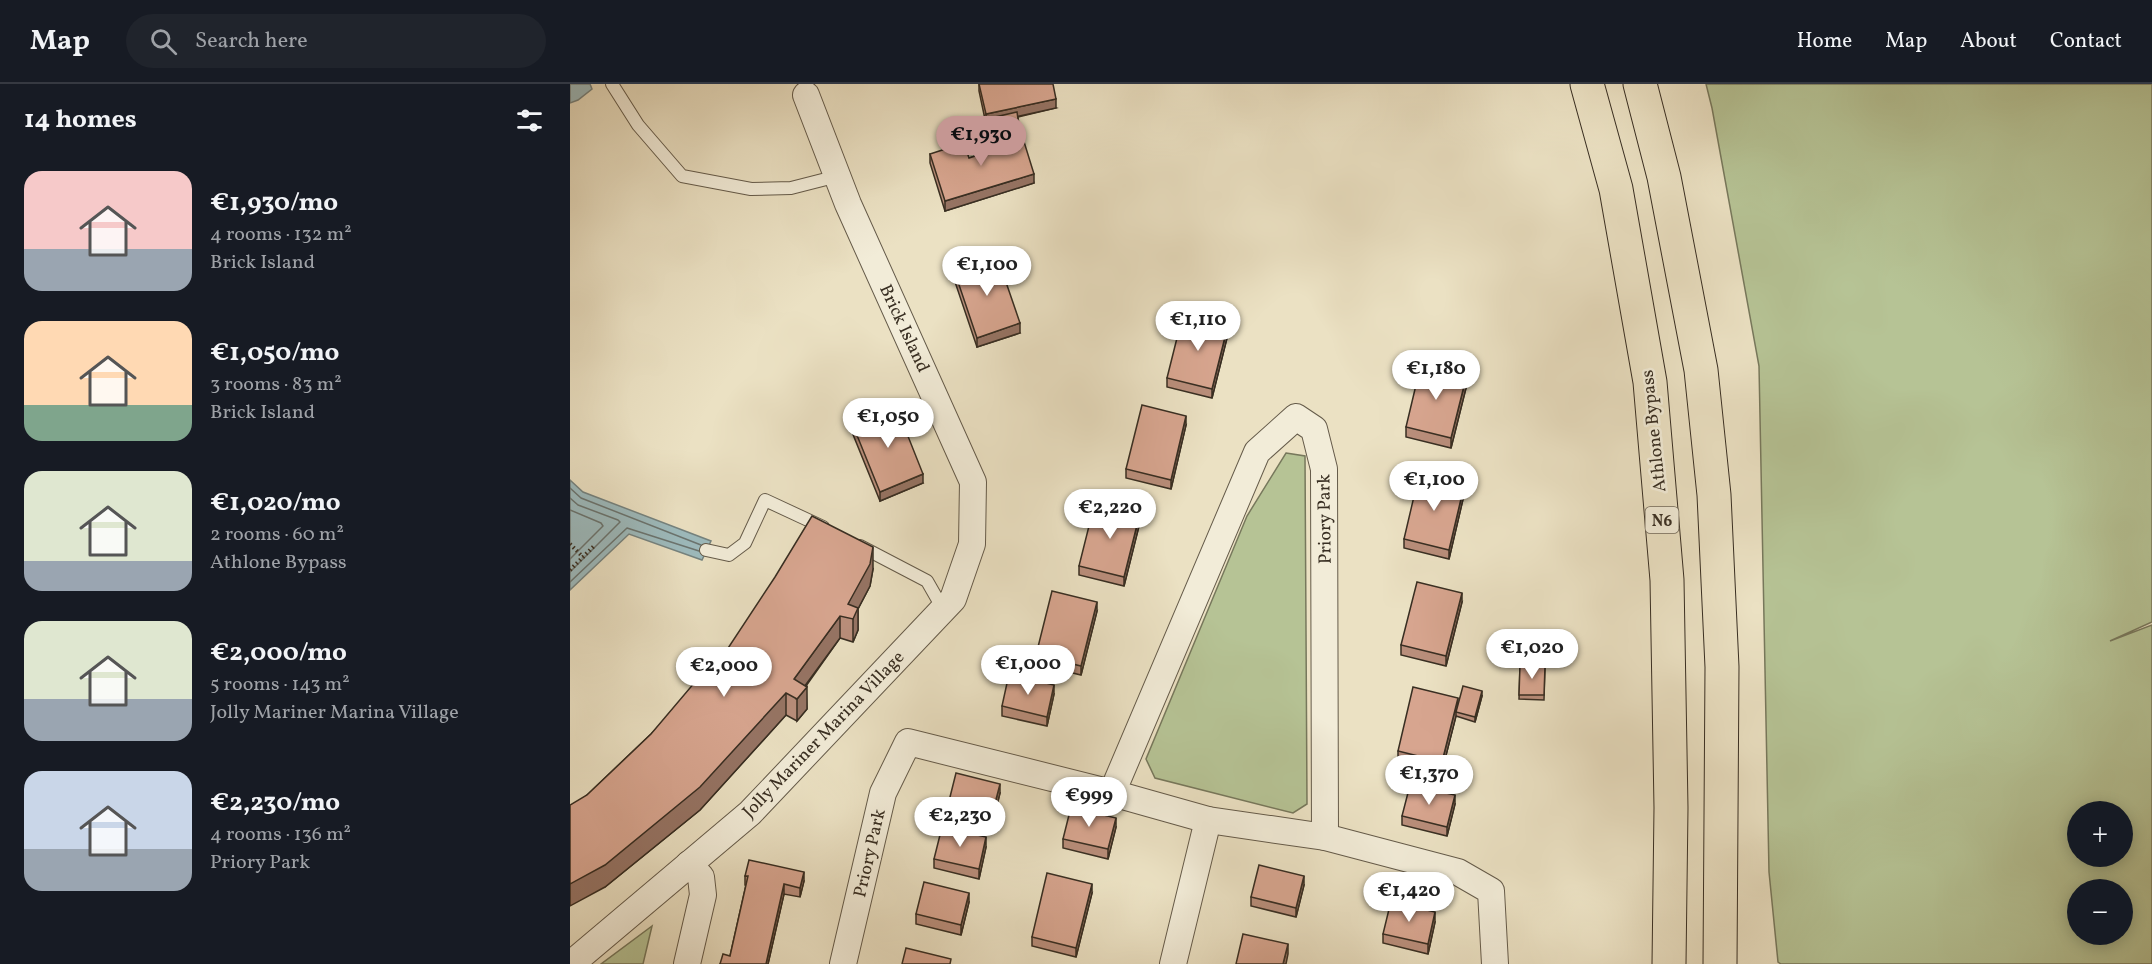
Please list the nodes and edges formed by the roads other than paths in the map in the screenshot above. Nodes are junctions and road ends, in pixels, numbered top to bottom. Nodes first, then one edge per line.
1 (612, 84) edge
2 (1587, 84) edge
3 (1640, 84) edge
4 (805, 89) edge
5 (838, 176) junction
6 (831, 531) edge
7 (850, 541) edge
8 (706, 550) dead end
9 (948, 604) junction
10 (1112, 793) junction
11 (1208, 820) junction
12 (1325, 837) junction
13 (689, 864) junction
14 (571, 964) edge
15 (687, 964) edge
16 (843, 964) edge
17 (1173, 964) edge
18 (1495, 964) edge
19 (1669, 964) edge
20 (1720, 964) edge

1 - 5 lane
2 - 19 highway, Athlone Bypass / N6
3 - 20 highway
4 - 5 street, Brick Island
5 - 9 street, Brick Island
6 - 8 lane
7 - 9 lane
9 - 13 street, Jolly Mariner Marina Village
10 - 11 street, Priory Park
10 - 12 street, Priory Park
10 - 16 street, Priory Park
11 - 12 street, Priory Park
11 - 17 street
12 - 18 street, Priory Park
13 - 14 street, Jolly Mariner Marina Village
13 - 15 street

